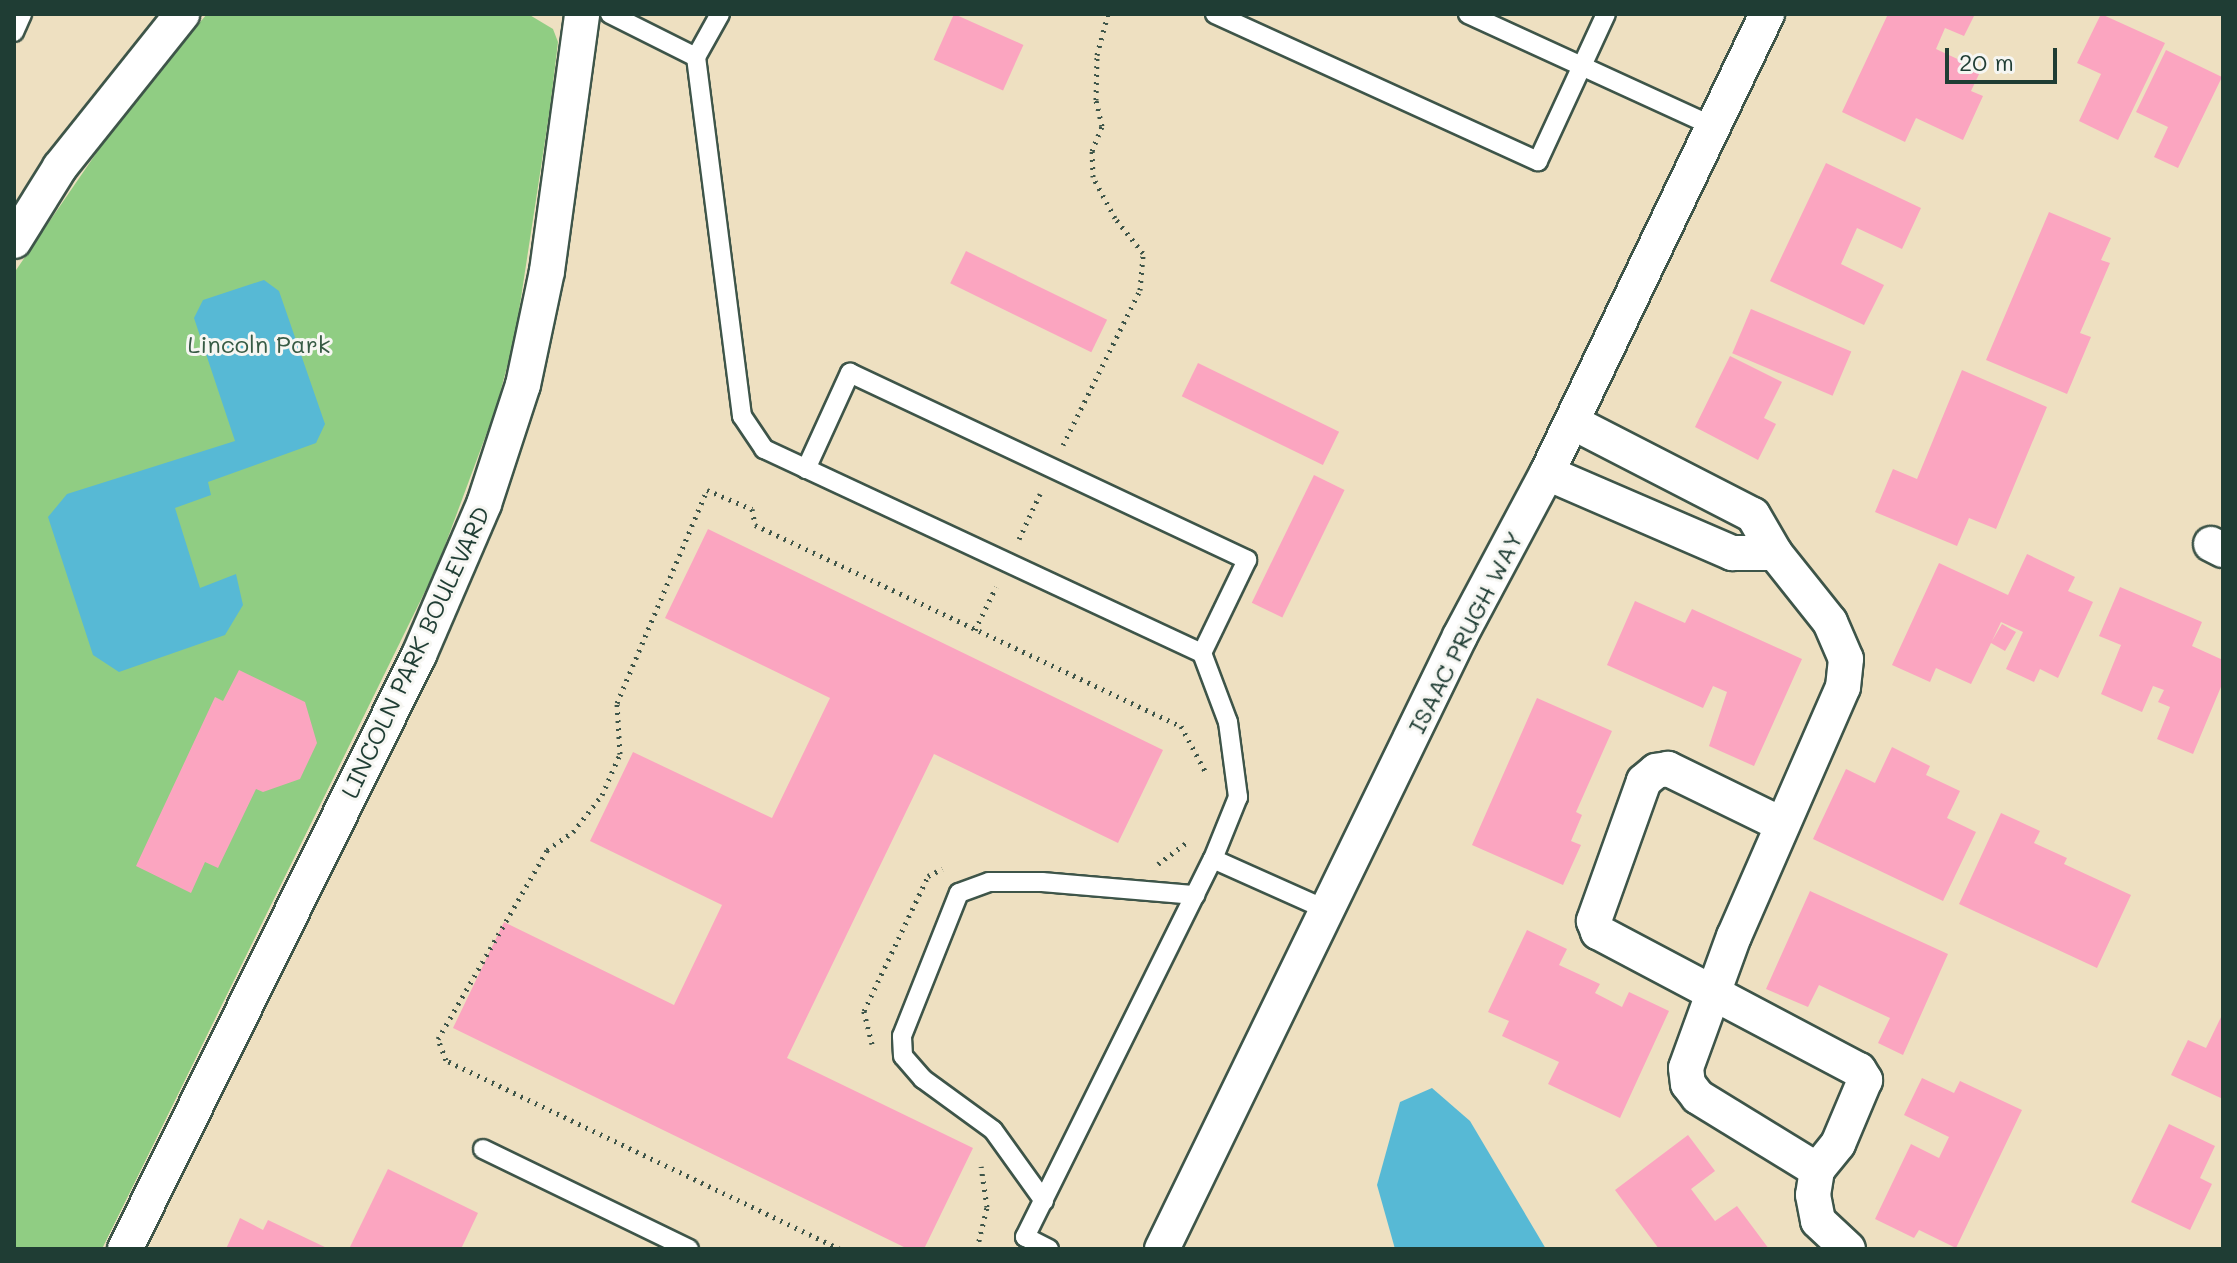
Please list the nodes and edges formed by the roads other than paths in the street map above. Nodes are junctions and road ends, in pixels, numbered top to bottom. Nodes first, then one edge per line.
1 (22, 14) edge
2 (182, 14) edge
3 (582, 14) edge
4 (610, 14) edge
5 (720, 14) edge
6 (1215, 14) edge
7 (1468, 14) edge
8 (1606, 14) edge
9 (1767, 14) edge
10 (1495, 20) edge
11 (1249, 21) edge
12 (14, 32) edge
13 (696, 57) junction
14 (1581, 66) junction
15 (1713, 126) junction
16 (14, 241) edge
17 (1572, 422) junction
18 (806, 469) junction
19 (1547, 473) junction
20 (1775, 553) junction
21 (1202, 653) junction
22 (1781, 824) junction
23 (1213, 859) junction
24 (1195, 895) junction
25 (1327, 910) junction
26 (1713, 995) junction
27 (483, 1149) dead end
28 (1817, 1170) junction
29 (1044, 1201) junction
30 (1022, 1243) edge
31 (125, 1249) edge
32 (689, 1249) edge
33 (1049, 1249) edge
34 (1162, 1249) edge
35 (1848, 1249) edge

1 - 12 lane
2 - 16 street
3 - 31 street, LINCOLN PARK BOULEVARD
4 - 13 lane
5 - 13 lane
6 - 11 lane
7 - 10 lane
8 - 14 lane
9 - 15 street, ISAAC PRUGH WAY
10 - 14 lane
11 - 14 lane
13 - 18 lane
14 - 15 lane
15 - 17 street, ISAAC PRUGH WAY
17 - 19 street, ISAAC PRUGH WAY
17 - 20 street
18 - 21 lane
18 - 21 lane
19 - 20 street
19 - 25 street, ISAAC PRUGH WAY
20 - 22 street
21 - 23 lane
22 - 26 street
22 - 26 street
23 - 24 lane
23 - 25 lane
24 - 29 lane
24 - 29 lane
25 - 34 street, ISAAC PRUGH WAY
26 - 28 street
26 - 28 street
27 - 32 lane
28 - 35 street
29 - 30 lane
30 - 33 lane

